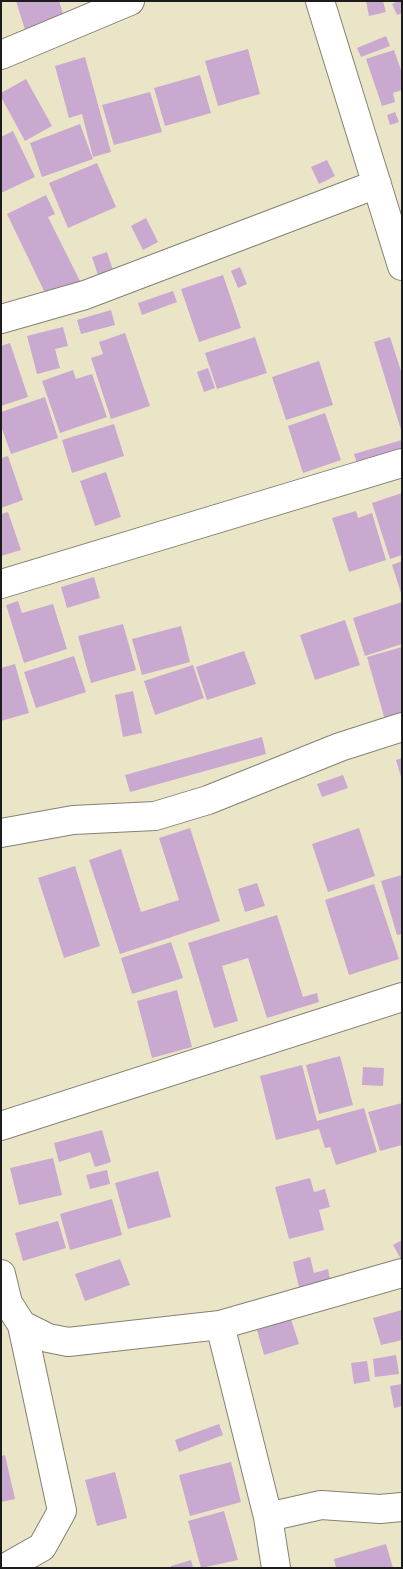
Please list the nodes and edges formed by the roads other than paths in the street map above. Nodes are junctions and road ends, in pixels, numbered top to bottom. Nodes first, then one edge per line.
1 (130, 1) edge
2 (320, 1) edge
3 (1, 55) edge
4 (377, 184) junction
5 (402, 266) edge
6 (1, 319) edge
7 (402, 463) edge
8 (1, 584) edge
9 (402, 726) edge
10 (1, 833) edge
11 (402, 997) edge
12 (1, 1126) edge
13 (402, 1273) edge
14 (1, 1274) edge
15 (22, 1325) junction
16 (220, 1325) junction
17 (402, 1507) edge
18 (268, 1518) junction
19 (5, 1568) edge
20 (276, 1568) edge

1 - 3 street
2 - 4 street
4 - 5 street
4 - 6 street
7 - 8 street
9 - 10 street
11 - 12 street
13 - 16 street
14 - 15 street
15 - 16 street
15 - 19 street
16 - 18 street
17 - 18 street
18 - 20 street

